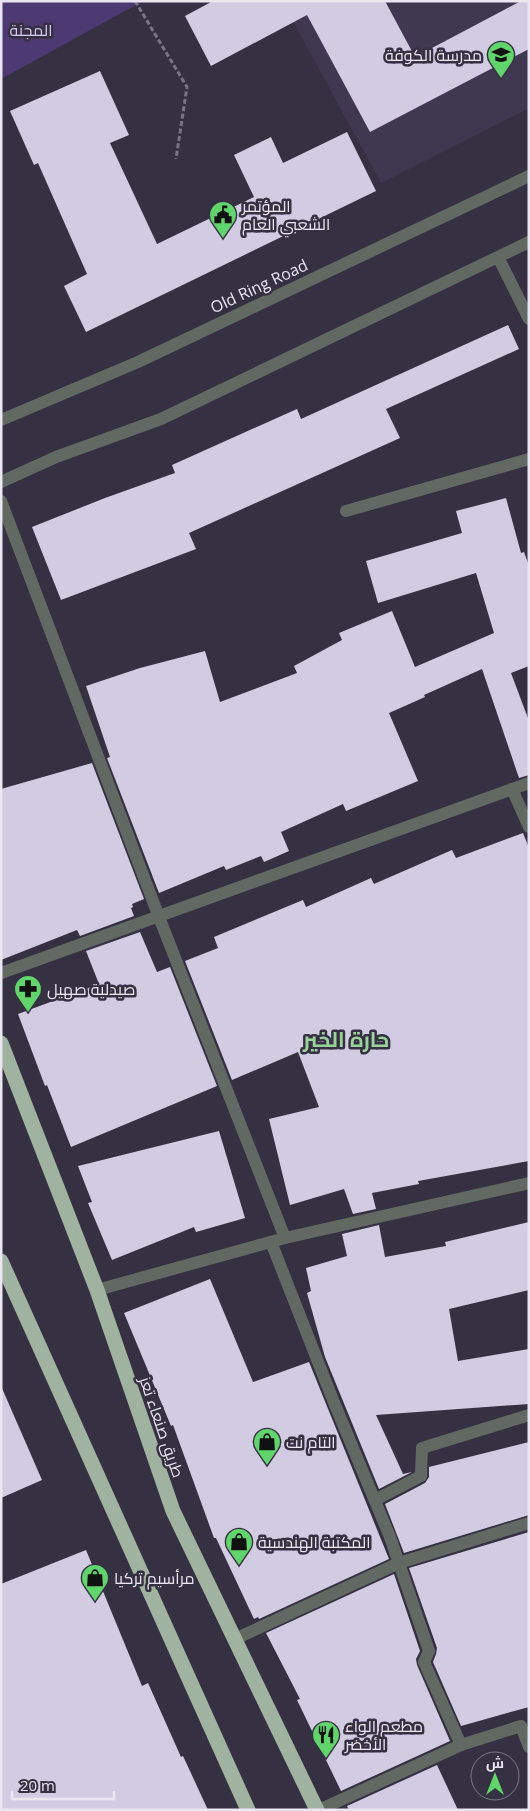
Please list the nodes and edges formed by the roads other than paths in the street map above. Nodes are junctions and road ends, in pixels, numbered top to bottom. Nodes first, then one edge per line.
1 (529, 176) edge
2 (529, 242) edge
3 (498, 257) junction
4 (529, 319) edge
5 (1, 420) edge
6 (529, 459) edge
7 (1, 482) edge
8 (1, 501) edge
9 (346, 511) dead end
10 (529, 783) edge
11 (512, 789) junction
12 (529, 827) edge
13 (158, 917) junction
14 (1, 974) edge
15 (1, 1044) edge
16 (529, 1183) edge
17 (285, 1238) junction
18 (271, 1242) junction
19 (1, 1261) edge
20 (97, 1290) junction
21 (529, 1416) edge
22 (374, 1500) junction
23 (529, 1523) edge
24 (399, 1563) junction
25 (235, 1639) junction
26 (461, 1745) junction
27 (529, 1747) edge
28 (248, 1810) edge
29 (318, 1810) edge

1 - 5 street, Old Ring Road
2 - 3 street
3 - 4 street
3 - 7 street
6 - 9 street
8 - 13 street
10 - 11 street
11 - 12 street
11 - 13 street
13 - 14 street
13 - 17 street
15 - 20 highway, طريق صنعاء تعز
16 - 17 street
17 - 18 street
18 - 20 street
18 - 22 street
19 - 28 highway
20 - 25 highway, طريق صنعاء تعز
21 - 22 street
22 - 24 street
23 - 24 street
24 - 25 street
24 - 26 street
25 - 29 highway, طريق صنعاء تعز
26 - 27 street
26 - 29 street

